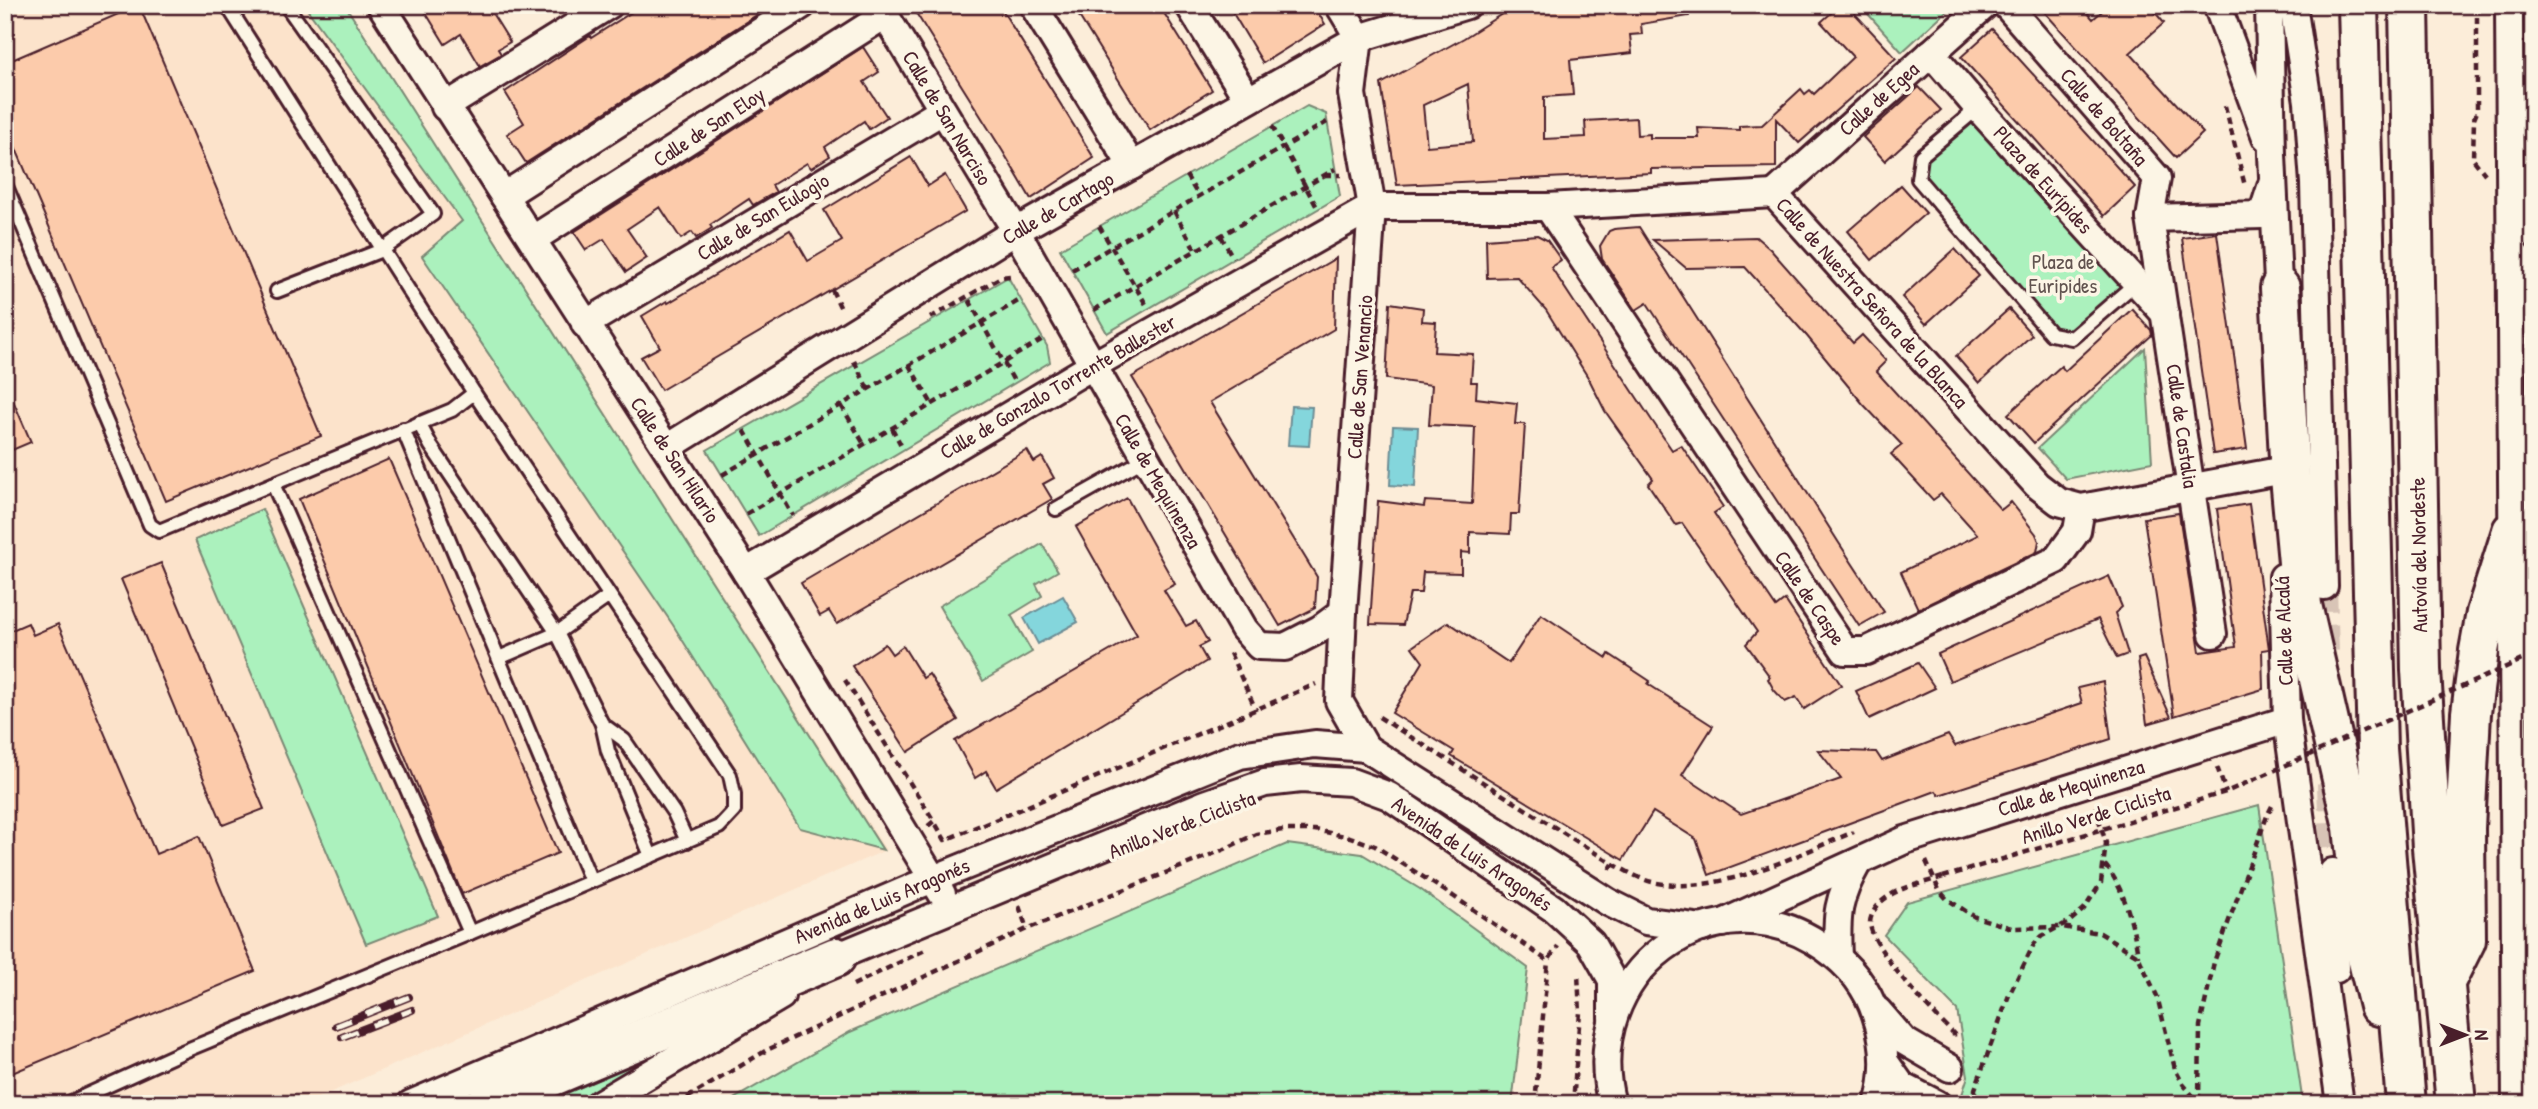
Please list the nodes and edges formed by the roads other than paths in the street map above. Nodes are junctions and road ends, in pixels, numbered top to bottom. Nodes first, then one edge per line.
1 (286, 5) edge
2 (609, 5) edge
3 (802, 5) edge
4 (1033, 5) edge
5 (1189, 5) edge
6 (1339, 5) edge
7 (1467, 5) edge
8 (1985, 5) edge
9 (2006, 5) edge
10 (2217, 5) edge
11 (2269, 5) edge
12 (2293, 5) edge
13 (2358, 5) edge
14 (2409, 5) edge
15 (2509, 5) edge
16 (383, 6) edge
17 (226, 7) edge
18 (882, 10) edge
19 (1359, 38) junction
20 (1931, 53) junction
21 (1248, 100) junction
22 (445, 107) junction
23 (1978, 108) junction
24 (942, 111) junction
25 (2273, 165) junction
26 (1132, 166) junction
27 (5, 184) edge
28 (1774, 194) junction
29 (504, 196) junction
30 (2533, 206) edge
31 (1372, 207) junction
32 (1548, 207) junction
33 (2150, 218) junction
34 (1016, 232) junction
35 (533, 239) junction
36 (2510, 247) junction
37 (382, 250) junction
38 (2533, 279) edge
39 (2136, 283) junction
40 (2280, 288) junction
41 (277, 291) dead end
42 (2165, 314) junction
43 (584, 324) junction
44 (1092, 366) junction
45 (474, 393) junction
46 (419, 423) junction
47 (403, 429) junction
48 (668, 447) junction
49 (1145, 458) junction
50 (2279, 471) junction
51 (273, 484) junction
52 (2191, 487) junction
53 (2081, 508) junction
54 (1056, 509) dead end
55 (2512, 531) junction
56 (746, 572) junction
57 (2324, 586) tunnel mouth
58 (609, 596) junction
59 (1343, 612) junction
60 (557, 633) junction
61 (2213, 634) dead end
62 (499, 658) junction
63 (2287, 720) junction
64 (602, 724) junction
65 (1366, 748) junction
66 (687, 841) junction
67 (651, 856) junction
68 (1858, 862) junction
69 (2333, 872) tunnel mouth
70 (591, 881) junction
71 (938, 886) junction
72 (973, 901) junction
73 (927, 920) junction
74 (1713, 926) junction
75 (470, 933) junction
76 (836, 957) junction
77 (1838, 957) junction
78 (2444, 985) junction
79 (1872, 1004) junction
80 (1612, 1017) junction
81 (1885, 1062) junction
82 (1950, 1068) road end
83 (1611, 1103) edge
84 (66, 1104) edge
85 (411, 1104) edge
86 (486, 1104) edge
87 (599, 1104) edge
88 (1878, 1104) edge
89 (1937, 1104) edge
90 (2340, 1104) edge
91 (2347, 1104) edge
92 (2404, 1104) edge
93 (2456, 1104) edge
94 (2516, 1104) edge

1 - 37 lane
2 - 22 street
3 - 29 street
4 - 26 street
5 - 21 street
6 - 19 street
7 - 19 street, Calle de Cartago
8 - 20 street, Calle de Egea
9 - 33 street, Calle de Boltaña
10 - 25 street, Calle de Alcalá
11 - 25 street, Calle de Alcalá
12 - 57 street, Calle de Alcalá
13 - 92 highway
14 - 78 highway, Autovía del Nordeste
15 - 36 street
16 - 22 street, Calle de San Hilario
17 - 37 lane
18 - 24 street, Calle de San Narciso
18 - 35 street, Calle de San Eloy
19 - 21 street, Calle de Cartago
19 - 31 street, Calle de San Venancio
20 - 23 street, Plaza de Eurípides
20 - 28 street, Calle de Egea
21 - 26 street, Calle de Cartago
22 - 29 street, Calle de San Hilario
23 - 39 street, Plaza de Eurípides
23 - 39 lane, Plaza de Eurípides
24 - 34 street, Calle de San Narciso
24 - 43 street, Calle de San Eulogio
25 - 33 street
25 - 40 street, Calle de Alcalá
26 - 34 street, Calle de Cartago
27 - 51 lane
28 - 32 street, Calle de Nuestra Señora de la Blanca
28 - 53 street, Calle de Nuestra Señora de la Blanca
29 - 35 street, Calle de San Hilario
30 - 36 street
31 - 32 street, Calle de Nuestra Señora de la Blanca
31 - 44 street, Calle de Gonzalo Torrente Ballester
31 - 59 street, Calle de San Venancio
32 - 53 street, Calle de Caspe
33 - 42 street, Calle de Castalia
34 - 44 street, Calle de Mequinenza
34 - 48 street, Calle de Cartago
35 - 43 street, Calle de San Hilario
36 - 38 street
36 - 55 street
37 - 41 lane
37 - 45 lane
39 - 42 street, Plaza de Eurípides
40 - 50 street, Calle de Alcalá
40 - 92 highway
42 - 52 street, Calle de Castalia
43 - 48 street, Calle de San Hilario
44 - 49 street, Calle de Mequinenza
44 - 56 street, Calle de Gonzalo Torrente Ballester
45 - 46 lane
45 - 58 lane
46 - 47 lane
46 - 60 lane
47 - 51 lane
47 - 62 lane
48 - 56 street, Calle de San Hilario
49 - 54 lane
49 - 59 street, Calle de Mequinenza
50 - 52 street
50 - 63 street, Calle de Alcalá
51 - 75 lane
52 - 53 street
52 - 61 street, Calle de Castalia
55 - 78 highway
55 - 94 street
56 - 71 street, Calle de San Hilario
58 - 60 lane
58 - 66 lane
59 - 65 street, Calle de San Venancio
60 - 62 lane
60 - 64 lane
62 - 70 lane
63 - 68 street, Calle de Mequinenza
63 - 90 street, Calle de Alcalá
64 - 66 lane
64 - 67 lane
65 - 71 street, Avenida de Luis Aragonés
65 - 74 street
66 - 67 lane
67 - 70 lane
68 - 74 street, Calle de Mequinenza
68 - 77 street
69 - 91 street
70 - 75 lane
71 - 72 street
71 - 73 street
71 - 85 street, Avenida de Luis Aragonés
72 - 73 street, Avenida de Luis Aragonés
72 - 80 street, Avenida de Luis Aragonés
73 - 76 street, Avenida de Luis Aragonés
74 - 77 street
74 - 80 street, Calle de Mequinenza
75 - 84 lane
76 - 86 highway
76 - 87 street, Avenida de Luis Aragonés
77 - 79 street
78 - 93 highway, Autovía del Nordeste
79 - 81 street
79 - 82 street
80 - 83 street
81 - 88 street
81 - 89 street

